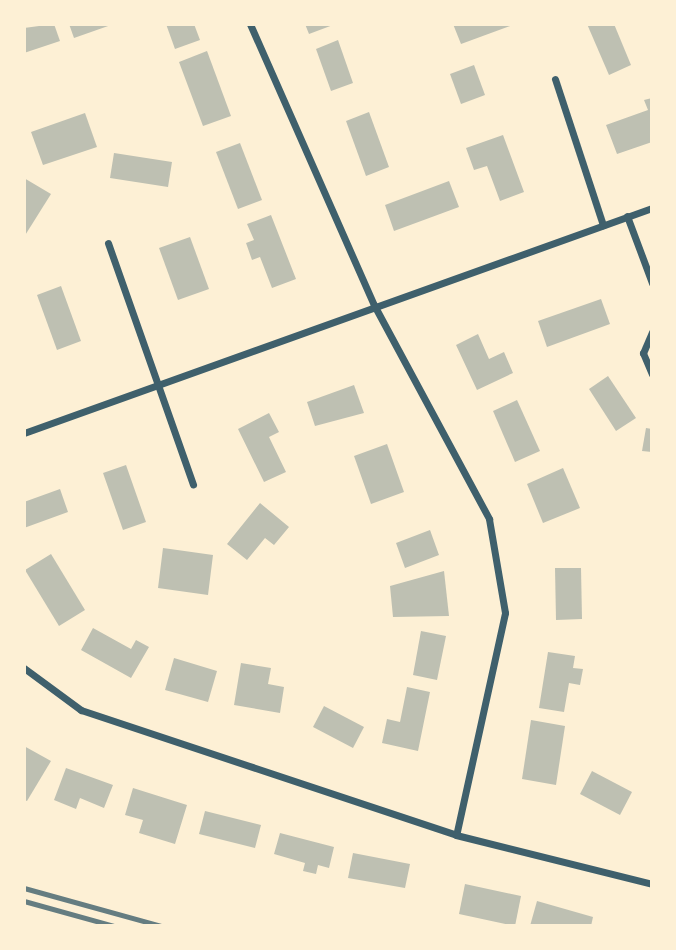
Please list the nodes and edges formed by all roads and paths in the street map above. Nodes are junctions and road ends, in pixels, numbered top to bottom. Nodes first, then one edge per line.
1 (250, 24) edge
2 (555, 79) dead end
3 (652, 208) edge
4 (627, 216) junction
5 (603, 225) junction
6 (107, 243) dead end
7 (652, 283) edge
8 (374, 305) junction
9 (652, 332) edge
10 (652, 374) edge
11 (155, 384) junction
12 (24, 433) edge
13 (193, 484) dead end
14 (24, 668) edge
15 (456, 835) junction
16 (652, 884) edge

1 - 8 street
2 - 5 street
3 - 4 street
4 - 5 street
4 - 7 street
5 - 8 street
6 - 11 street
8 - 11 street
8 - 15 street
9 - 10 street
11 - 12 street
11 - 13 street
14 - 15 street
15 - 16 street

